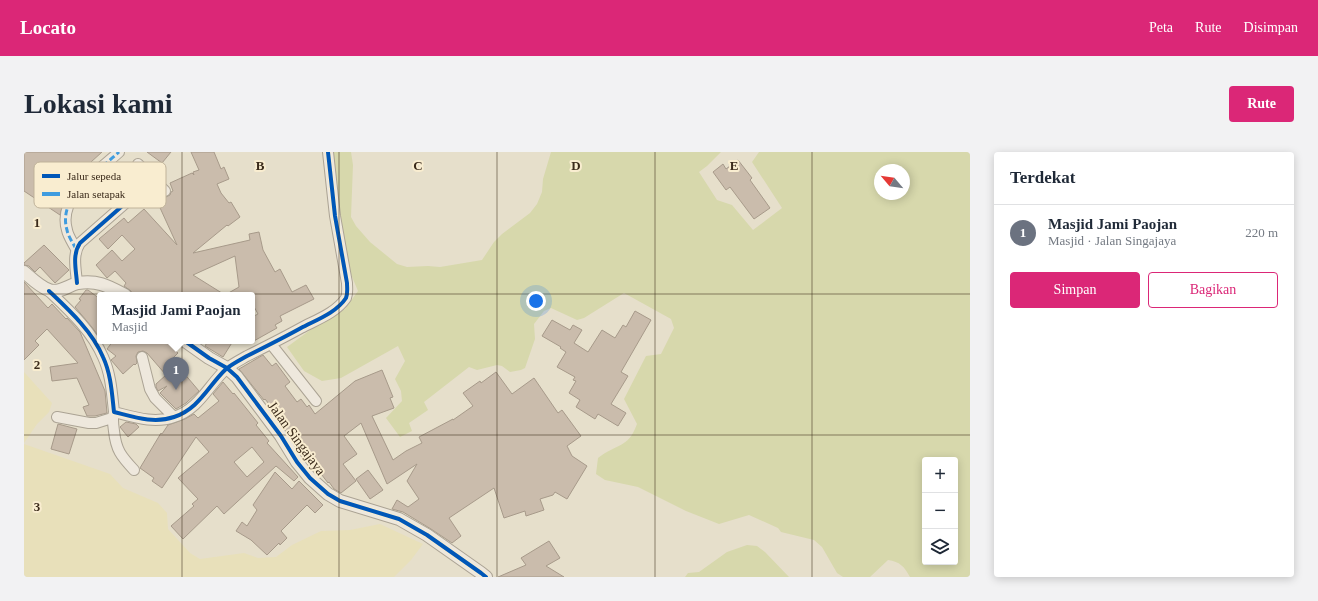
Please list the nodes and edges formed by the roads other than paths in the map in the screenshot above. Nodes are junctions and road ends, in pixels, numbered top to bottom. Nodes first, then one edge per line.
1 (119, 152) edge
2 (328, 152) edge
3 (107, 162) edge
4 (68, 208) edge
5 (120, 208) edge
6 (76, 249) junction
7 (24, 272) edge
8 (77, 283) junction
9 (49, 290) junction
10 (119, 292) edge
11 (97, 343) edge
12 (97, 344) edge
13 (189, 344) edge
14 (271, 344) junction
15 (142, 357) dead end
16 (227, 368) junction
17 (316, 400) dead end
18 (113, 415) junction
19 (57, 417) dead end
20 (174, 417) junction
21 (134, 470) dead end
22 (486, 577) edge

1 - 3 street
2 - 14 street
4 - 6 street
5 - 6 street
6 - 8 street
7 - 9 street
8 - 9 street
8 - 10 street
9 - 11 street
12 - 18 street
13 - 16 street, Jalan Singajaya
14 - 16 street
14 - 17 street
15 - 20 street
16 - 20 street
16 - 22 street, Jalan Singajaya
18 - 19 street
18 - 20 street
18 - 21 street

